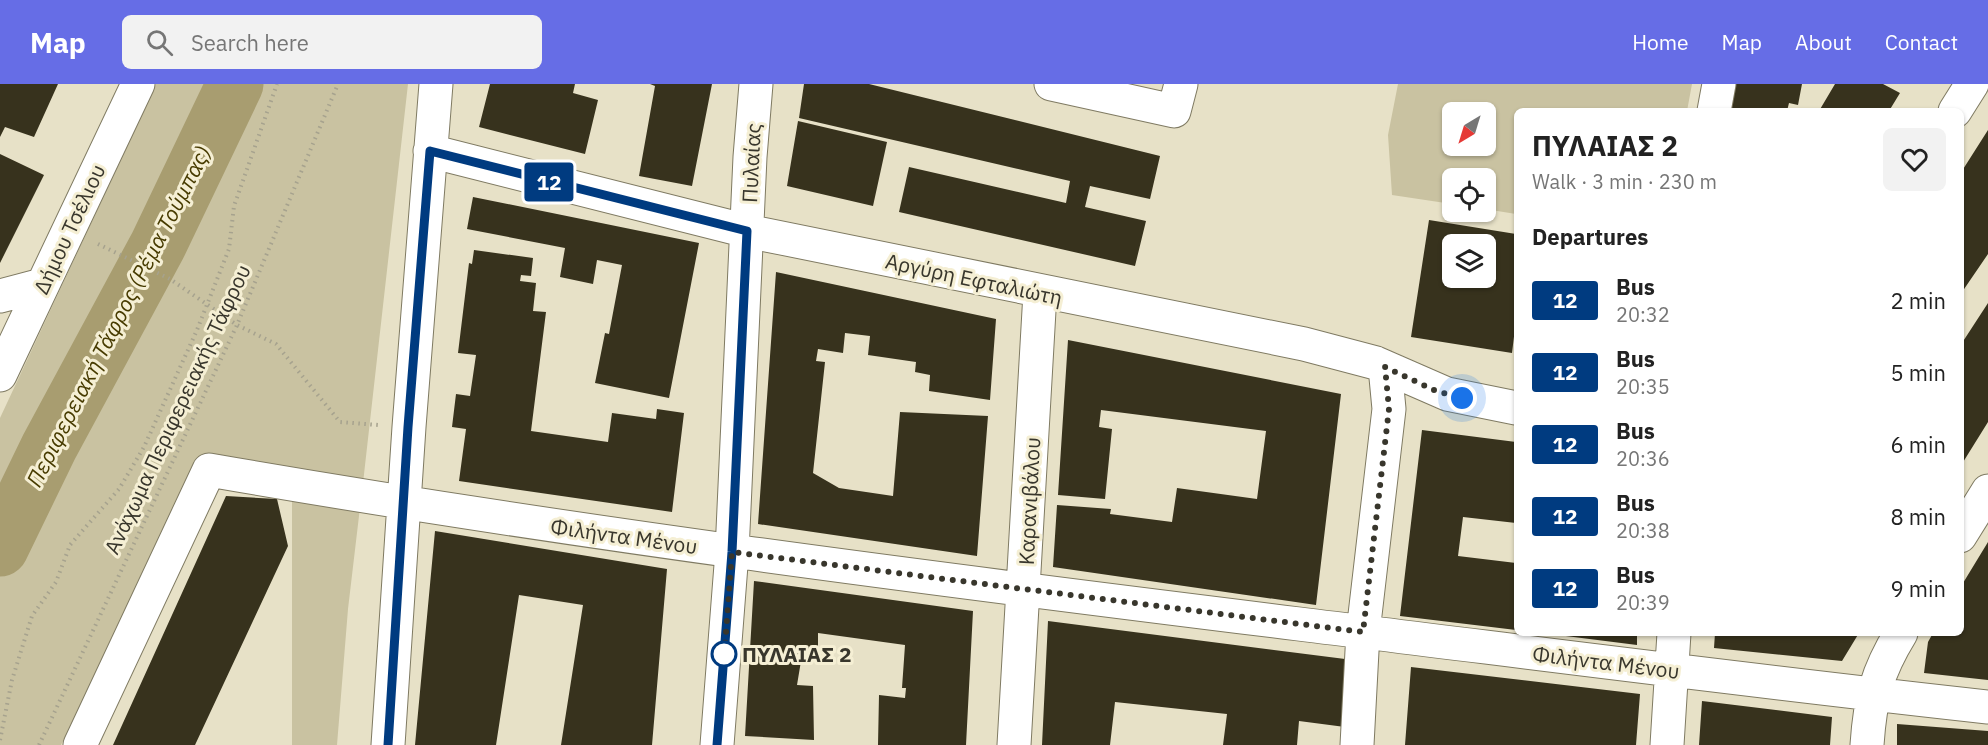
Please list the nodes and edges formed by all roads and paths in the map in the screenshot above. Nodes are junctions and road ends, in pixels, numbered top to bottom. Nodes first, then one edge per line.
1 (138, 84) edge
2 (277, 84) edge
3 (338, 84) edge
4 (436, 84) edge
5 (756, 84) edge
6 (1051, 84) edge
7 (1180, 84) edge
8 (1719, 84) edge
9 (1972, 84) edge
10 (1715, 108) edge
11 (1957, 108) edge
12 (430, 151) junction
13 (747, 231) junction
14 (129, 259) dead end
15 (42, 285) junction
16 (1040, 293) junction
17 (0, 296) edge
18 (207, 305) junction
19 (237, 325) junction
20 (1385, 367) junction
21 (0, 375) edge
22 (1514, 408) edge
23 (340, 422) dead end
24 (1988, 491) edge
25 (404, 504) junction
26 (1964, 530) edge
27 (732, 552) junction
28 (1024, 590) junction
29 (1363, 632) junction
30 (1674, 636) edge
31 (1899, 636) edge
32 (1672, 670) junction
33 (1872, 695) junction
34 (1988, 707) edge
35 (0, 740) edge
36 (39, 745) edge
37 (80, 745) edge
38 (388, 745) edge
39 (717, 745) edge
40 (1014, 745) edge
41 (1357, 745) edge
42 (1667, 745) edge
43 (1868, 745) edge

1 - 15 street, Δήμου Τσέλιου
2 - 18 path
3 - 19 path, Ανάχωμα Περιφερειακής Τάφρου
4 - 12 street
5 - 13 street, Πυλαίας
6 - 7 street
8 - 10 street
9 - 11 street
12 - 13 street, Αργύρη Εφταλιώτη
12 - 25 street
13 - 16 street, Αργύρη Εφταλιώτη
13 - 27 street, Πυλαίας
14 - 18 path
15 - 17 street
15 - 21 street, Δήμου Τσέλιου
16 - 20 street, Αργύρη Εφταλιώτη
16 - 28 street, Καρανιβάλου
18 - 19 path
18 - 35 path
19 - 23 path
19 - 36 path, Ανάχωμα Περιφερειακής Τάφρου
20 - 22 street, Αργύρη Εφταλιώτη
20 - 29 street
24 - 26 street
25 - 27 street, Φιλήντα Μένου
25 - 37 street, Φιλήντα Μένου
25 - 38 street
27 - 28 street, Φιλήντα Μένου
27 - 39 street, Πυλαίας
28 - 29 street, Φιλήντα Μένου
28 - 40 street, Καρανιβάλου
29 - 32 street, Φιλήντα Μένου
29 - 41 street
30 - 32 street
31 - 33 street
32 - 33 street, Φιλήντα Μένου
32 - 42 street
33 - 34 street, Φιλήντα Μένου
33 - 43 street

